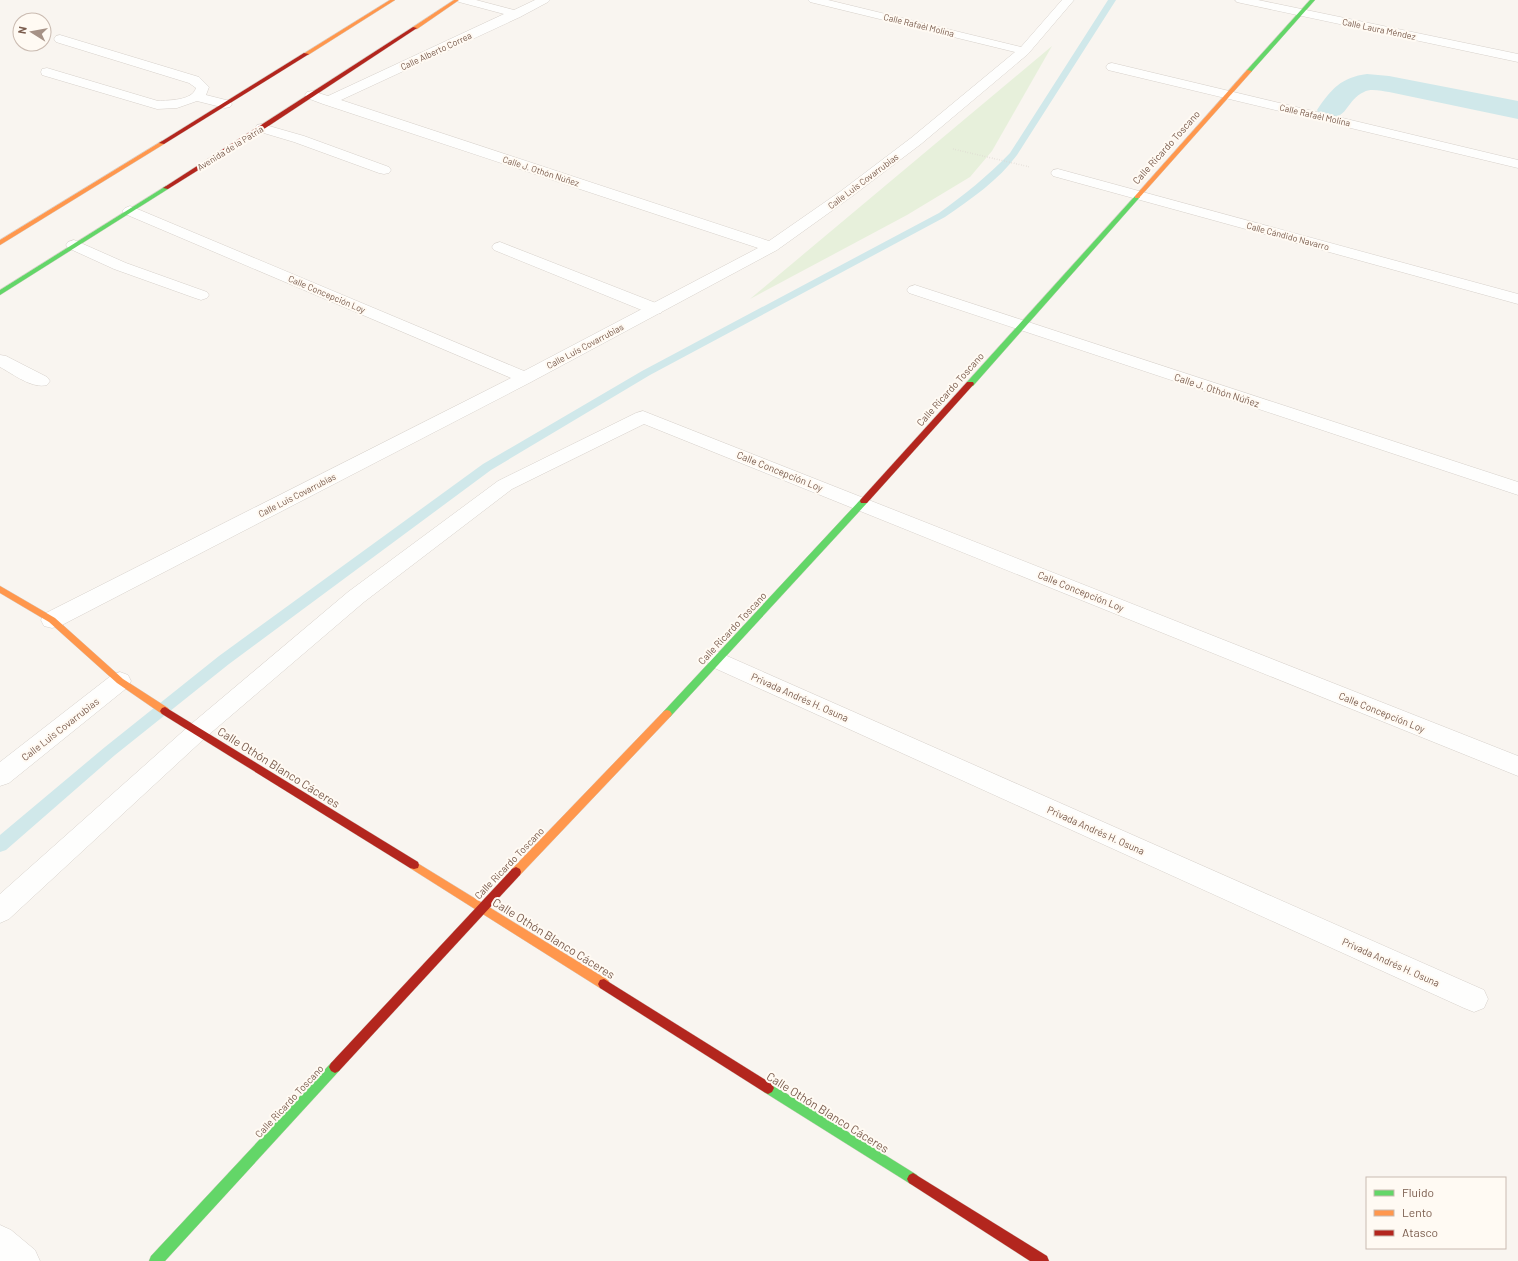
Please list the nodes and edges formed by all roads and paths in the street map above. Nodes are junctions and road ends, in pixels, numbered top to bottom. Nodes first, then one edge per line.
1 (393, 0) edge
2 (457, 0) edge
3 (463, 0) edge
4 (544, 0) edge
5 (814, 0) edge
6 (1068, 0) edge
7 (1241, 0) edge
8 (1313, 0) edge
9 (1301, 13) junction
10 (516, 14) junction
11 (60, 39) dead end
12 (1024, 51) junction
13 (1518, 58) edge
14 (1112, 67) dead end
15 (47, 72) dead end
16 (1228, 94) junction
17 (312, 95) junction
18 (196, 98) junction
19 (328, 101) junction
20 (224, 104) junction
21 (262, 128) junction
22 (992, 158) dead end
23 (1518, 164) edge
24 (1028, 166) dead end
25 (384, 170) dead end
26 (1058, 173) dead end
27 (1138, 194) junction
28 (130, 211) junction
29 (0, 244) edge
30 (74, 245) junction
31 (500, 247) dead end
32 (771, 247) junction
33 (915, 290) dead end
34 (0, 293) edge
35 (201, 295) dead end
36 (1518, 299) edge
37 (655, 309) junction
38 (1022, 325) junction
39 (0, 360) edge
40 (525, 378) junction
41 (41, 381) dead end
42 (1518, 490) edge
43 (863, 503) junction
44 (0, 589) edge
45 (52, 620) junction
46 (718, 660) junction
47 (128, 685) junction
48 (193, 729) junction
49 (1518, 766) edge
50 (0, 776) edge
51 (482, 907) junction
52 (0, 911) edge
53 (1474, 999) dead end
54 (0, 1241) edge
55 (24, 1261) edge
56 (156, 1261) edge
57 (1042, 1261) edge

1 - 20 street
2 - 17 street, Avenida de la Patria
3 - 10 street
4 - 10 street, Calle Alberto Correa
5 - 12 street, Calle Rafaél Molina
6 - 12 street, Calle Luis Covarrubias
7 - 9 street, Calle Laura Méndez
8 - 9 street, Calle Ricardo Toscano
9 - 13 street, Calle Laura Méndez
9 - 16 street, Calle Ricardo Toscano
10 - 19 street, Calle Alberto Correa
11 - 18 street
12 - 32 street, Calle Luis Covarrubias
14 - 16 street, Calle Rafaél Molina
15 - 18 street
16 - 23 street, Calle Rafaél Molina
16 - 27 street, Calle Ricardo Toscano
17 - 19 street, Calle J. Othón Núñez
17 - 21 street, Avenida de la Patria
18 - 20 street
19 - 32 street, Calle J. Othón Núñez
20 - 29 street
21 - 25 street
21 - 28 street, Avenida de la Patria
22 - 24 path
26 - 27 street, Calle Cándido Navarro
27 - 36 street, Calle Cándido Navarro
27 - 38 street, Calle Ricardo Toscano
28 - 30 street, Avenida de la Patria
28 - 40 street, Calle Concepción Loy
30 - 34 street, Avenida de la Patria
30 - 35 street
31 - 37 street
32 - 37 street, Calle Luis Covarrubias
33 - 38 street, Calle J. Othón Núñez
37 - 40 street, Calle Luis Covarrubias
38 - 42 street, Calle J. Othón Núñez
38 - 43 street, Calle Ricardo Toscano
39 - 41 street
40 - 45 street, Calle Luis Covarrubias
43 - 46 street, Calle Ricardo Toscano
43 - 48 street, Calle Concepción Loy
43 - 49 street, Calle Concepción Loy
44 - 45 street, Calle Othón Blanco Cáceres
45 - 47 street, Calle Othón Blanco Cáceres
46 - 51 street, Calle Ricardo Toscano
46 - 53 street, Privada Andrés H. Osuna
47 - 48 street, Calle Othón Blanco Cáceres
47 - 50 street, Calle Luis Covarrubias
48 - 51 street, Calle Othón Blanco Cáceres
48 - 52 street
51 - 56 street, Calle Ricardo Toscano
51 - 57 street, Calle Othón Blanco Cáceres
54 - 55 street

